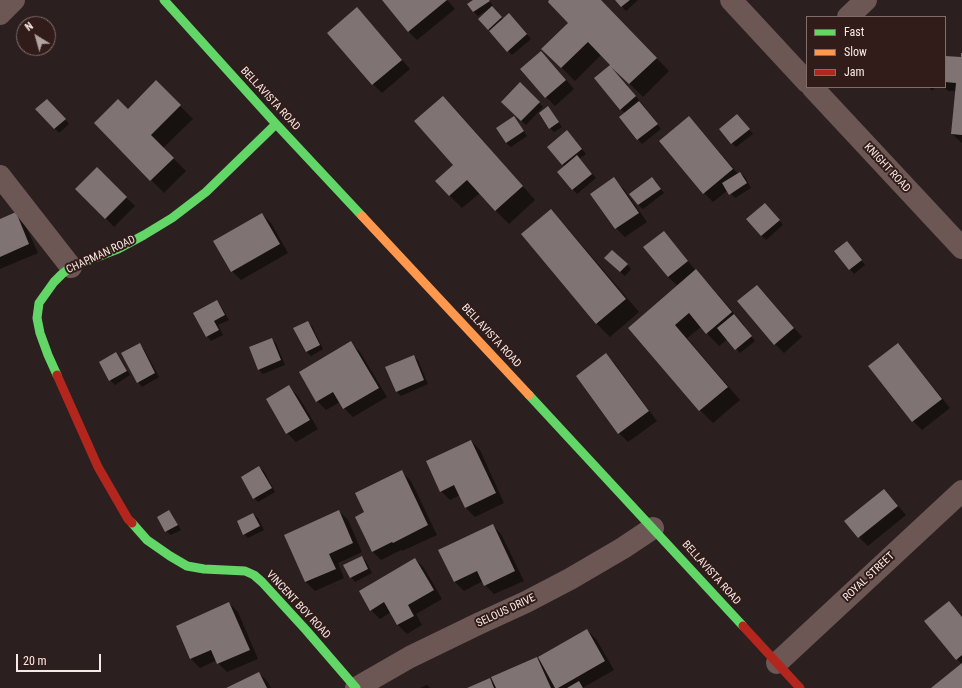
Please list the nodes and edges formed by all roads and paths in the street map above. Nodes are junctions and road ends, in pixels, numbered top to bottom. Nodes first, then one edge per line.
1 (14, 0) edge
2 (164, 0) edge
3 (731, 0) edge
4 (866, 0) edge
5 (0, 14) edge
6 (849, 16) edge
7 (802, 68) edge
8 (813, 88) edge
9 (276, 124) junction
10 (0, 176) edge
11 (962, 248) edge
12 (71, 267) junction
13 (962, 491) edge
14 (128, 519) joint
15 (653, 528) junction
16 (776, 663) junction
17 (356, 688) edge
18 (800, 688) edge

1 - 5 street
2 - 9 street, BELLAVISTA ROAD
3 - 7 street
4 - 6 street
8 - 11 street, KNIGHT ROAD
9 - 12 street, CHAPMAN ROAD
9 - 15 street, BELLAVISTA ROAD
10 - 12 street
12 - 14 street, CHAPMAN ROAD
13 - 16 street, ROYAL STREET
14 - 17 street, VINCENT BOY ROAD
15 - 16 street, BELLAVISTA ROAD
15 - 17 street, SELOUS DRIVE
16 - 18 street, BELLAVISTA ROAD

